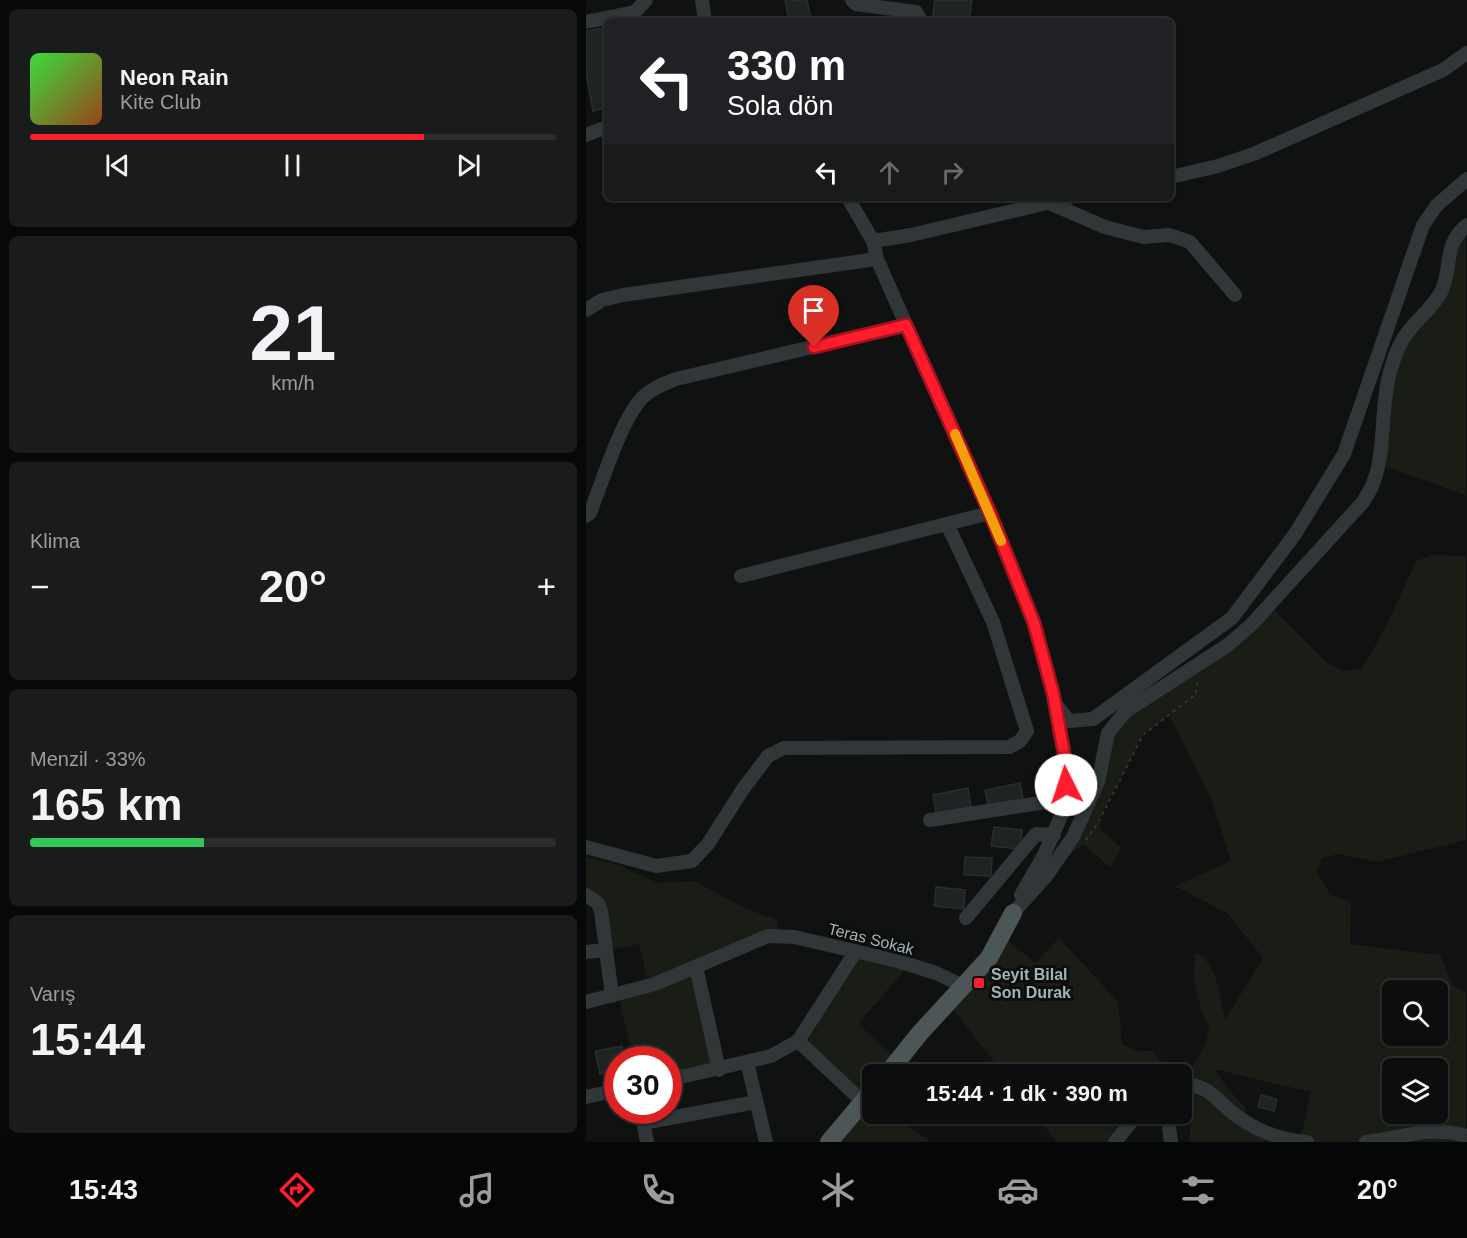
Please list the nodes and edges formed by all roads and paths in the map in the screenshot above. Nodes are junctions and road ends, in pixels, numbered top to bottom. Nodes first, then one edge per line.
1 (646, 0) edge
2 (702, 0) edge
3 (853, 0) edge
4 (604, 18) edge
5 (606, 18) edge
6 (705, 18) edge
7 (920, 18) edge
8 (586, 22) edge
9 (1466, 53) edge
10 (604, 128) edge
11 (586, 135) edge
12 (1174, 176) edge
13 (1466, 179) edge
14 (850, 201) edge
15 (1052, 201) edge
16 (1047, 202) junction
17 (1024, 203) edge
18 (1466, 225) edge
19 (873, 241) junction
20 (877, 259) junction
21 (1235, 295) dead end
22 (586, 310) edge
23 (906, 325) junction
24 (990, 513) junction
25 (586, 516) edge
26 (947, 524) junction
27 (741, 576) dead end
28 (1194, 666) junction
29 (1055, 704) junction
30 (1066, 799) junction
31 (930, 820) dead end
32 (1054, 835) junction
33 (1083, 844) dead end
34 (586, 847) edge
35 (586, 895) edge
36 (1013, 913) junction
37 (966, 918) dead end
38 (606, 950) junction
39 (856, 951) junction
40 (586, 952) edge
41 (696, 967) junction
42 (963, 986) junction
43 (612, 996) junction
44 (586, 1002) edge
45 (798, 1041) junction
46 (747, 1062) junction
47 (895, 1064) edge
48 (719, 1070) junction
49 (682, 1077) edge
50 (1192, 1086) edge
51 (862, 1092) edge
52 (604, 1093) edge
53 (586, 1097) edge
54 (756, 1102) junction
55 (862, 1104) edge
56 (682, 1111) edge
57 (644, 1124) edge
58 (1129, 1124) edge
59 (1168, 1124) edge
60 (1466, 1136) edge
61 (647, 1142) edge
62 (766, 1142) edge
63 (829, 1142) edge
64 (1115, 1142) edge
65 (1171, 1142) edge
66 (1307, 1142) edge
67 (1366, 1142) edge

1 - 5 street
2 - 6 street
3 - 7 street
4 - 8 street
9 - 12 street
10 - 11 street
13 - 29 street
14 - 19 street
15 - 16 street
16 - 17 street
16 - 21 street
17 - 19 street
18 - 28 street
19 - 20 street
20 - 22 street
20 - 23 street
23 - 24 street
23 - 25 street
24 - 26 street
24 - 29 street
26 - 27 street
26 - 34 street
28 - 33 path
28 - 36 street
29 - 30 street
30 - 31 street
30 - 32 street
32 - 36 street
32 - 37 street
35 - 38 street
36 - 42 main road
38 - 40 street
38 - 43 street
39 - 41 street, Teras Sokak
39 - 42 street, Teras Sokak
39 - 45 street
41 - 43 street
41 - 48 street
42 - 47 main road
43 - 44 street
45 - 46 street
45 - 51 street
46 - 48 street
46 - 54 street
48 - 49 street
50 - 66 street
52 - 53 street
54 - 56 street
54 - 62 street
55 - 63 main road
57 - 61 street
58 - 64 street
59 - 65 street
60 - 67 street

